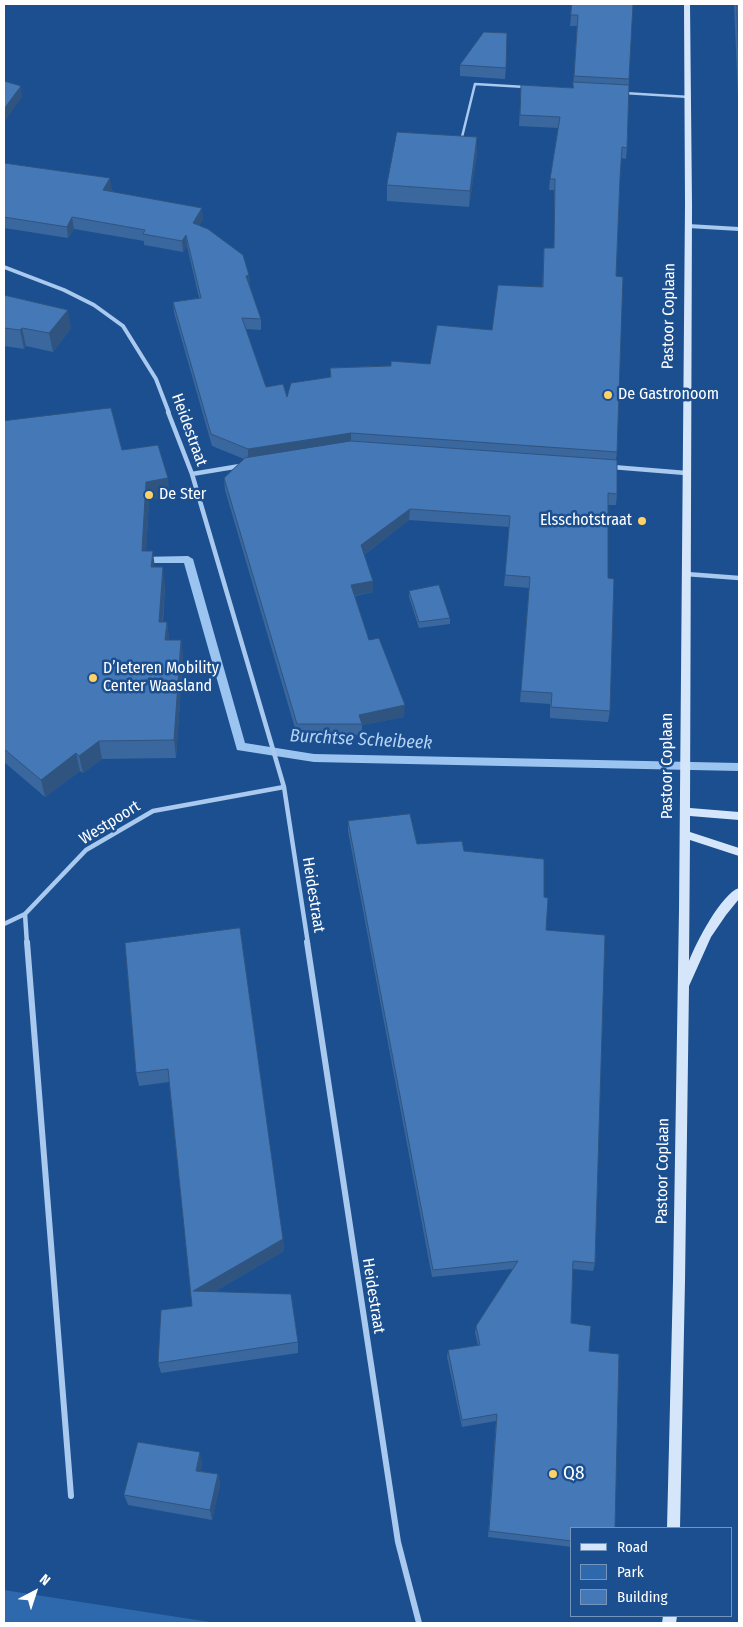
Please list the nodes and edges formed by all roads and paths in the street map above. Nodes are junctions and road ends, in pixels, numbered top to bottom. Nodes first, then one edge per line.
1 (687, 4) edge
2 (526, 87) edge
3 (622, 93) edge
4 (689, 97) junction
5 (460, 144) edge
6 (688, 226) junction
7 (739, 229) edge
8 (4, 267) edge
9 (246, 466) edge
10 (607, 467) edge
11 (686, 473) junction
12 (192, 474) junction
13 (686, 574) junction
14 (739, 578) edge
15 (284, 787) junction
16 (685, 812) junction
17 (739, 816) edge
18 (685, 835) junction
19 (739, 852) edge
20 (739, 892) edge
21 (25, 914) junction
22 (4, 924) edge
23 (684, 990) junction
24 (70, 1496) dead end
25 (673, 1527) edge
26 (419, 1623) edge

1 - 4 street, Pastoor Coplaan
2 - 5 lane
3 - 4 lane
4 - 6 street, Pastoor Coplaan
6 - 7 street
6 - 11 street, Pastoor Coplaan
8 - 12 street, Heidestraat
9 - 12 street
10 - 11 street
11 - 13 street, Pastoor Coplaan
12 - 15 street, Heidestraat
13 - 14 street
13 - 16 street, Pastoor Coplaan
15 - 21 street, Westpoort
15 - 26 street, Heidestraat
16 - 17 street
16 - 18 street, Pastoor Coplaan
18 - 19 street
18 - 23 street, Pastoor Coplaan
20 - 23 street
21 - 22 street, Westpoort
21 - 24 street
23 - 25 street, Pastoor Coplaan

